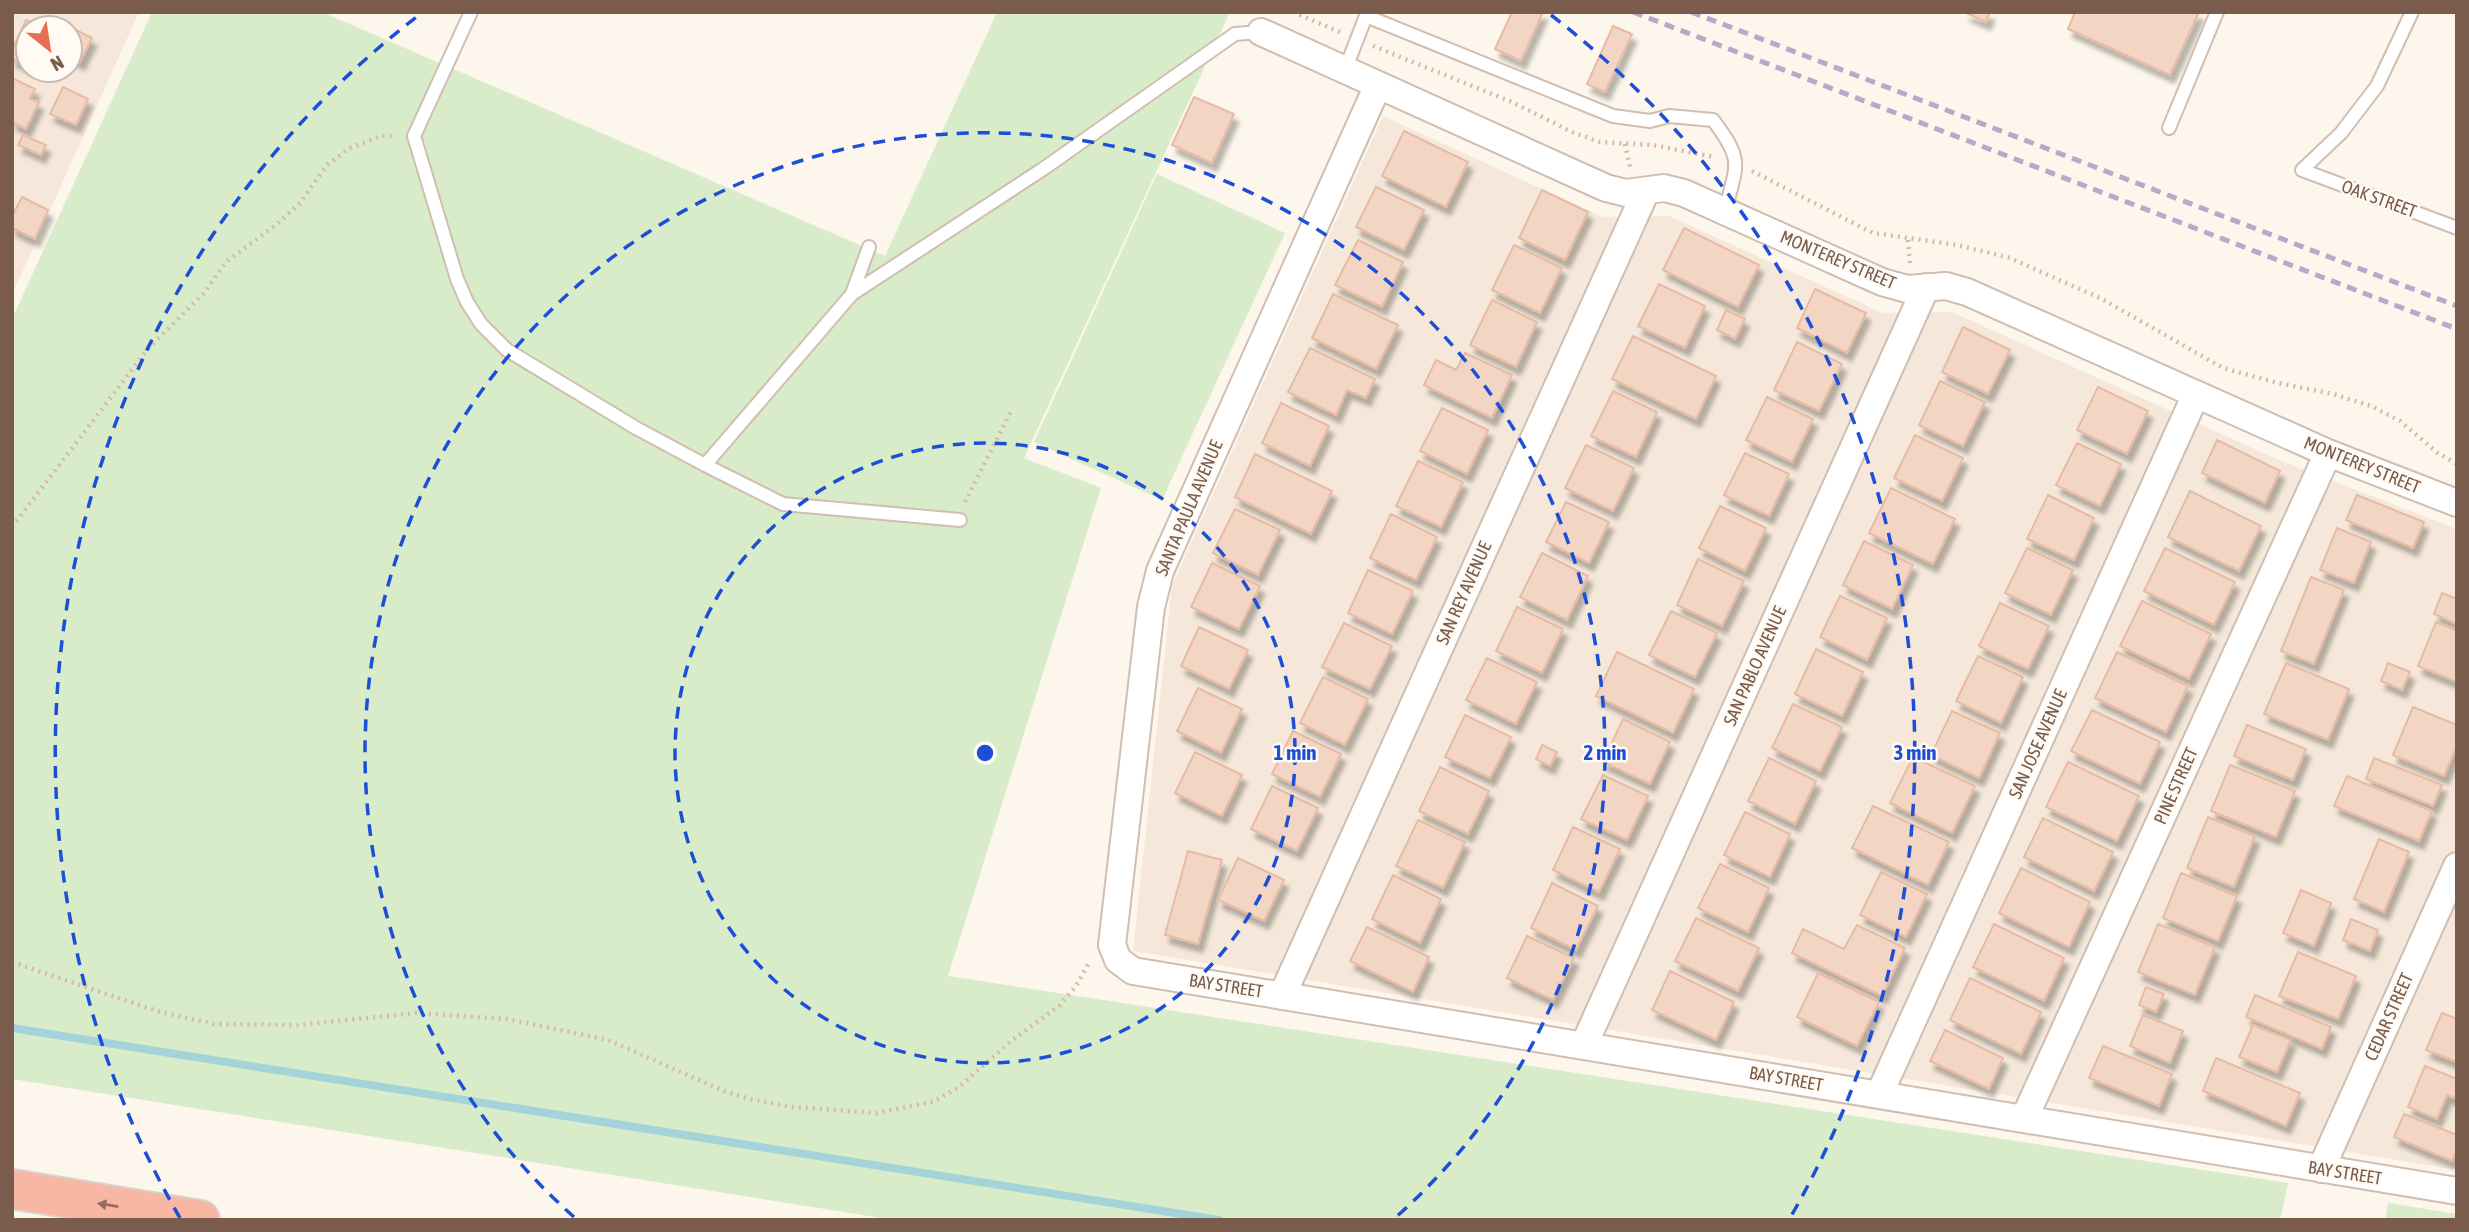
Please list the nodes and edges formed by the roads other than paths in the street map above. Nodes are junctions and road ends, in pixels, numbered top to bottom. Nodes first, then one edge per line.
1 (471, 12) edge
2 (2217, 12) edge
3 (2412, 12) edge
4 (1261, 32) joint
5 (1345, 70) junction
6 (1378, 85) junction
7 (2169, 128) dead end
8 (1646, 191) junction
9 (1725, 211) junction
10 (2457, 228) edge
11 (869, 247) dead end
12 (1926, 287) junction
13 (852, 294) junction
14 (2196, 394) junction
15 (2328, 453) junction
16 (705, 464) junction
17 (2457, 503) edge
18 (960, 520) road end
19 (2457, 866) edge
20 (1115, 952) joint
21 (1282, 996) junction
22 (1584, 1045) junction
23 (1880, 1095) junction
24 (2024, 1119) junction
25 (2321, 1168) junction
26 (12, 1189) edge
27 (2457, 1191) edge
28 (200, 1220) edge

1 - 16 lane
2 - 7 lane
3 - 10 lane, OAK STREET
4 - 5 street, MONTEREY STREET
4 - 13 lane
5 - 6 street, MONTEREY STREET
5 - 9 lane
6 - 8 street, MONTEREY STREET
6 - 20 street, SANTA PAULA AVENUE
8 - 9 street, MONTEREY STREET
8 - 21 street, SAN REY AVENUE
9 - 12 street, MONTEREY STREET
11 - 13 lane
12 - 14 street, MONTEREY STREET
12 - 22 street, SAN PABLO AVENUE
13 - 16 lane
14 - 15 street, MONTEREY STREET
14 - 23 street, SAN JOSE AVENUE
15 - 17 street, MONTEREY STREET
15 - 24 street, PINE STREET
16 - 18 lane
19 - 25 street, CEDAR STREET
20 - 21 street, BAY STREET
21 - 22 street, BAY STREET
22 - 23 street, BAY STREET
23 - 24 street, BAY STREET
24 - 25 street, BAY STREET
25 - 27 street, BAY STREET
28 -> 26 highway

